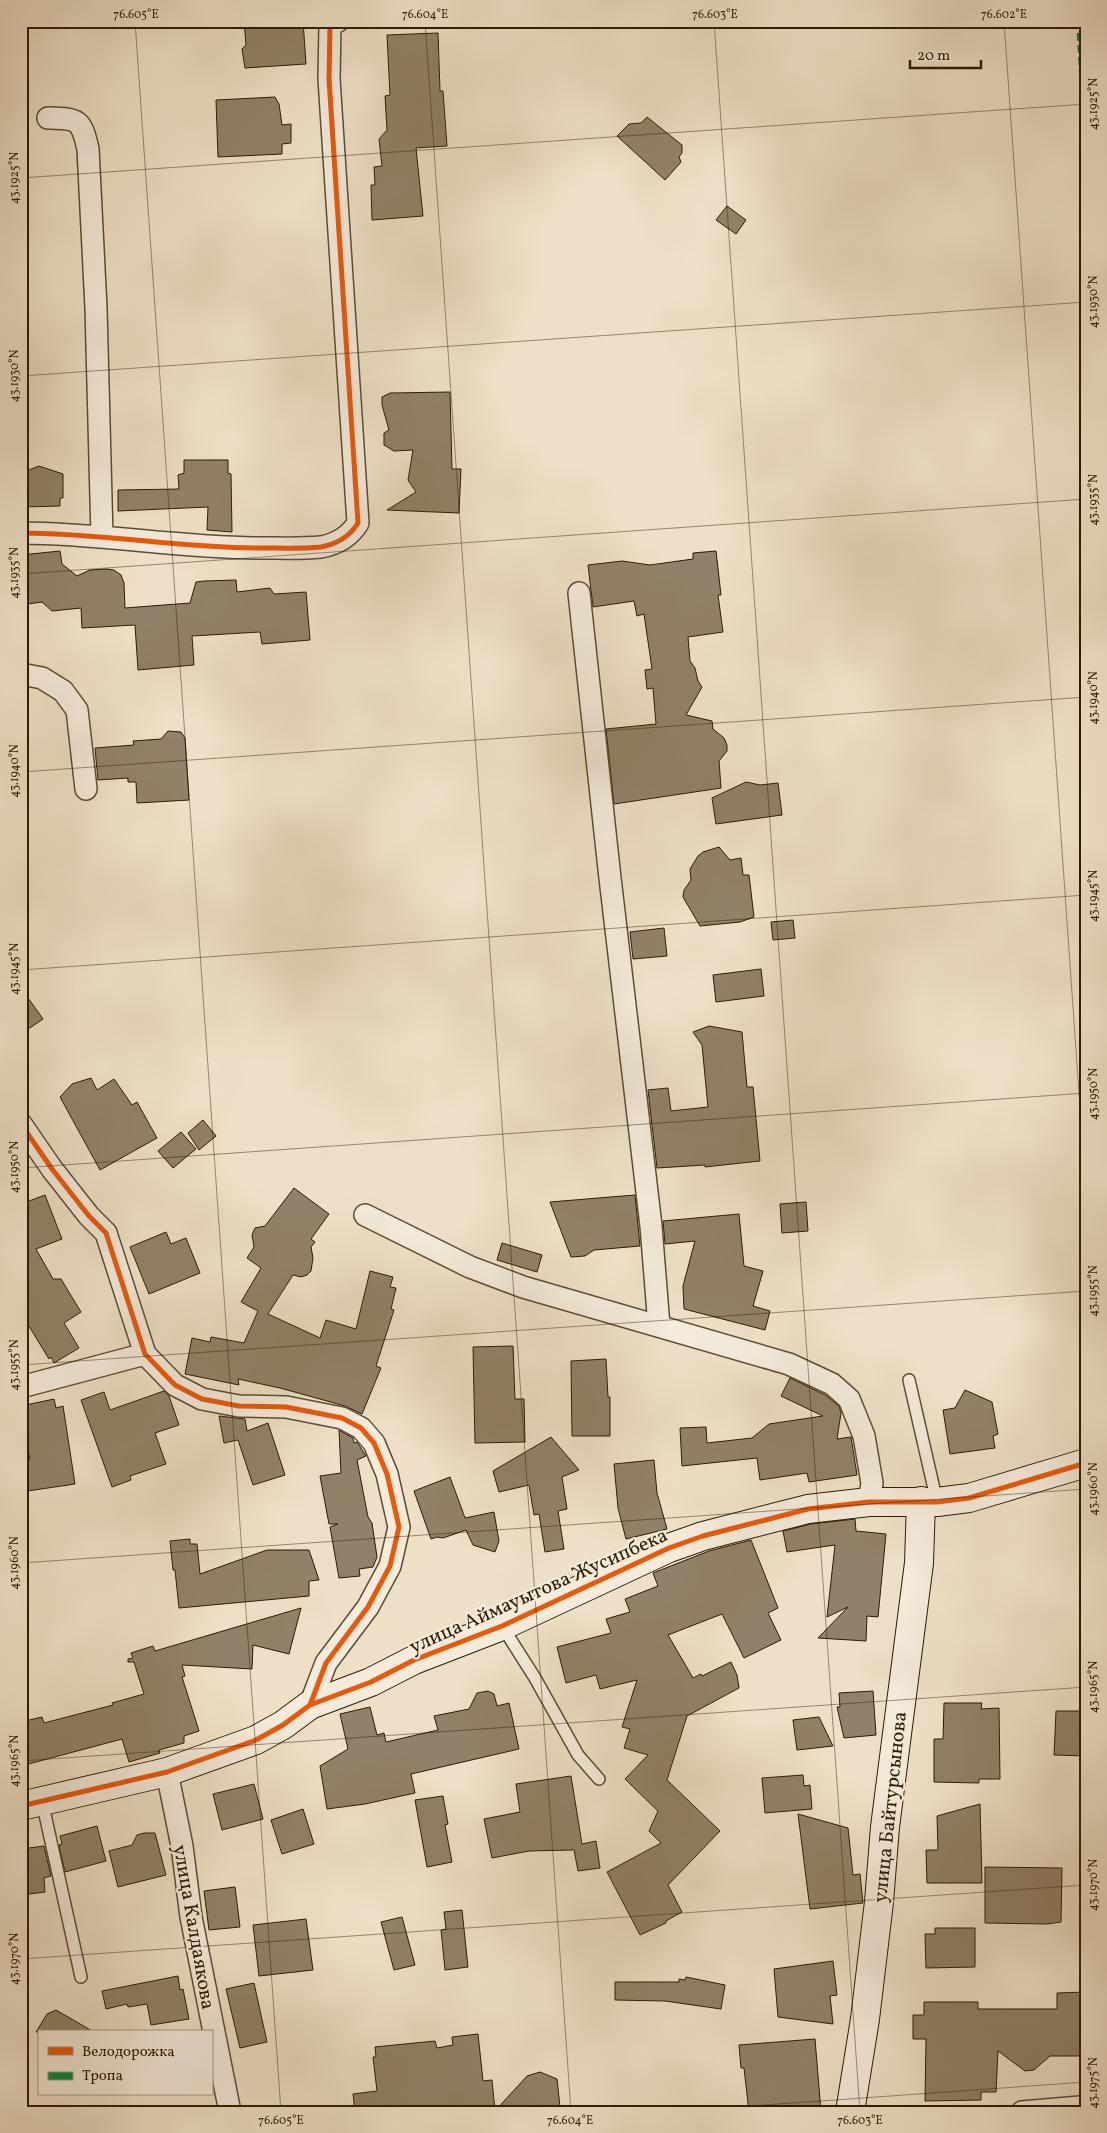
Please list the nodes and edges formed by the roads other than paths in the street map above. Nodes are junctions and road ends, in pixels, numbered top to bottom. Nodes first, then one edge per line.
1 (338, 21) edge
2 (48, 118) dead end
3 (21, 533) edge
4 (102, 537) junction
5 (579, 593) dead end
6 (21, 674) edge
7 (86, 789) dead end
8 (21, 1124) edge
9 (365, 1216) dead end
10 (659, 1326) junction
11 (145, 1354) junction
12 (909, 1380) dead end
13 (21, 1387) edge
14 (1086, 1464) edge
15 (929, 1501) junction
16 (869, 1502) junction
17 (502, 1626) junction
18 (310, 1704) junction
19 (167, 1772) junction
20 (599, 1779) dead end
21 (32, 1804) edge
22 (81, 1977) dead end
23 (1086, 2105) edge
24 (230, 2112) edge
25 (850, 2112) edge
26 (1022, 2112) edge

1 - 4 street
2 - 4 street
3 - 4 street
5 - 10 street
6 - 7 street
8 - 11 street
9 - 10 street
10 - 16 street
11 - 13 street
11 - 18 street
12 - 15 lane
14 - 15 street, улица Аймауытова Жусипбека
15 - 16 street, улица Аймауытова Жусипбека
15 - 25 street, улица Байтурсынова
16 - 17 street, улица Аймауытова Жусипбека
17 - 18 street, улица Аймауытова Жусипбека
17 - 20 lane
18 - 19 street, улица Аймауытова Жусипбека
19 - 21 street, улица Аймауытова Жусипбека
19 - 24 street, улица Калдаякова
21 - 22 lane
23 - 26 street

